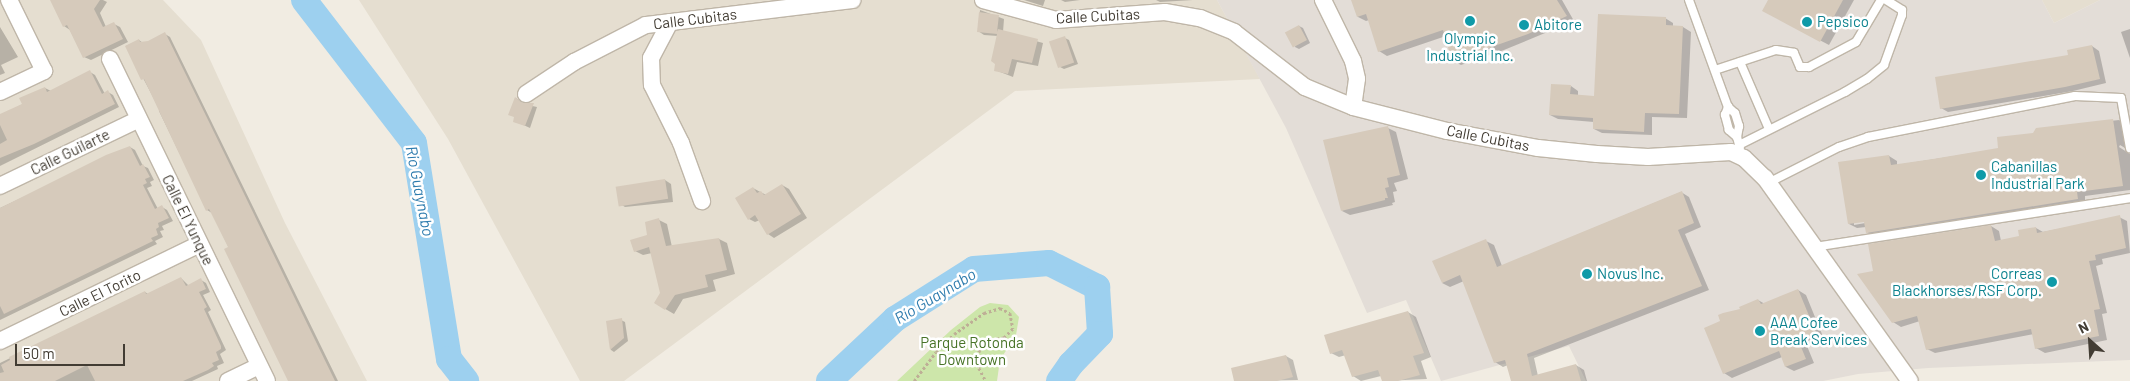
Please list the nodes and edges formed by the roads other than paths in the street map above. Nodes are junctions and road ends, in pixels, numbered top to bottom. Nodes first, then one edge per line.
1 (9, 0) edge
2 (852, 0) edge
3 (984, 0) edge
4 (1323, 0) edge
5 (1689, 0) edge
6 (1882, 0) edge
7 (1886, 0) edge
8 (670, 22) junction
9 (110, 59) dead end
10 (1740, 62) junction
11 (1715, 70) junction
12 (0, 92) edge
13 (526, 94) dead end
14 (1353, 107) junction
15 (139, 119) junction
16 (1769, 129) junction
17 (1739, 146) junction
18 (2130, 148) edge
19 (1768, 183) junction
20 (0, 186) edge
21 (2130, 198) edge
22 (702, 202) dead end
23 (200, 244) junction
24 (1812, 247) junction
25 (0, 341) edge
26 (259, 366) junction
27 (228, 381) edge
28 (266, 381) edge
29 (1910, 381) edge

1 - 12 street
2 - 8 street, Calle Cubitas
3 - 14 street, Calle Cubitas
4 - 14 street
5 - 11 lane
6 - 10 lane
7 - 16 lane
8 - 13 street, Calle Cubitas
8 - 22 street
9 - 15 street, Calle El Yunque
10 - 11 lane
10 - 16 lane
11 - 17 lane
14 - 17 street, Calle Cubitas
15 - 20 street, Calle Guilarte
15 - 23 street, Calle El Yunque
16 - 17 lane
17 - 19 street
18 - 19 lane
19 - 24 street
21 - 24 lane
23 - 25 street, Calle El Torito
23 - 26 street, Calle El Yunque
24 - 29 street
26 - 27 street
26 - 28 street, Calle El Yunque

